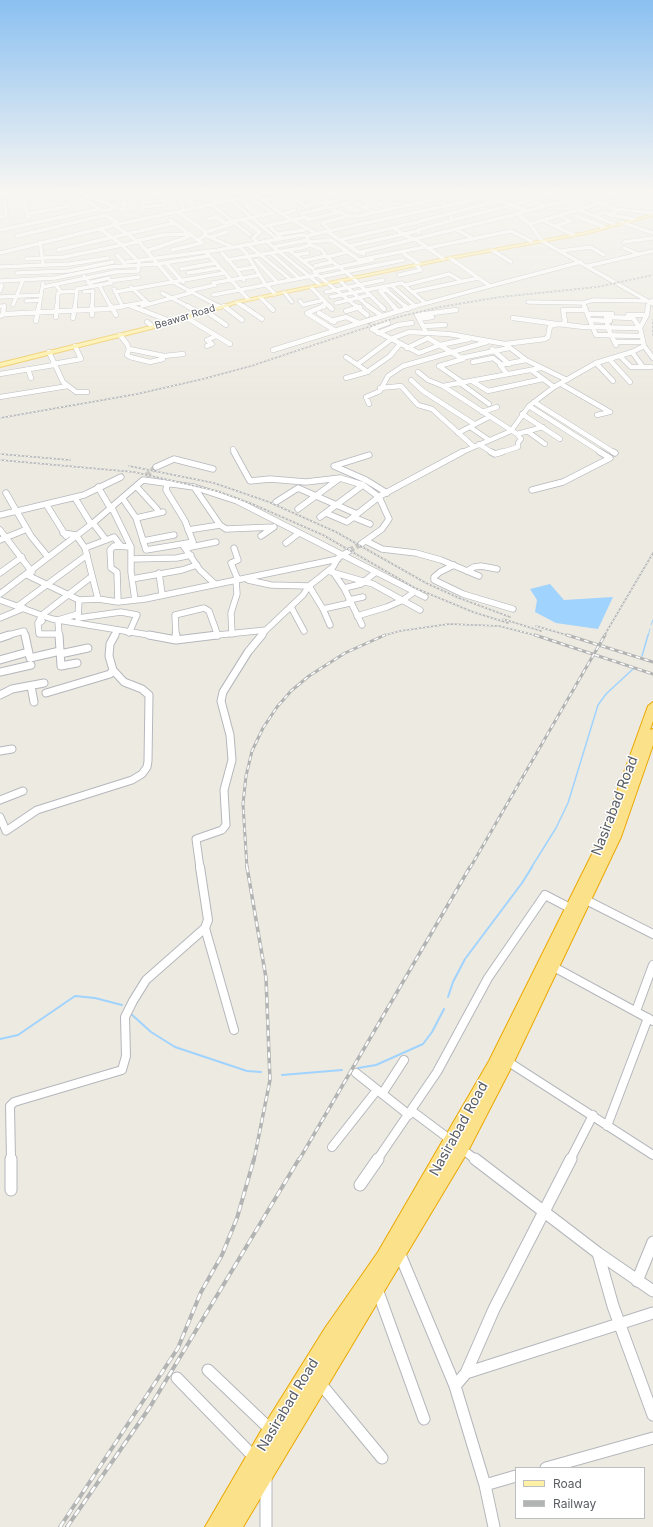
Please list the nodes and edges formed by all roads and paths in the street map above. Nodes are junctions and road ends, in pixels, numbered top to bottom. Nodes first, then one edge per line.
1 (81, 262) edge
2 (123, 262) edge
3 (170, 262) edge
4 (230, 262) edge
5 (251, 262) edge
6 (258, 262) edge
7 (269, 262) edge
8 (281, 262) edge
9 (292, 262) edge
10 (307, 262) edge
11 (337, 262) edge
12 (362, 262) edge
13 (376, 262) edge
14 (393, 262) edge
15 (410, 262) edge
16 (423, 262) edge
17 (456, 262) edge
18 (580, 262) edge
19 (581, 262) edge
20 (604, 262) edge
21 (166, 263) junction
22 (215, 263) joint
23 (333, 263) junction
24 (70, 264) junction
25 (115, 264) junction
26 (157, 264) junction
27 (415, 264) junction
28 (43, 265) junction
29 (142, 265) junction
30 (380, 265) junction
31 (20, 266) junction
32 (254, 266) junction
33 (588, 266) junction
34 (338, 267) junction
35 (0, 268) edge
36 (219, 268) junction
37 (76, 269) junction
38 (181, 269) dead end
39 (237, 270) junction
40 (388, 270) junction
41 (467, 270) junction
42 (461, 271) dead end
43 (44, 272) junction
44 (345, 272) junction
45 (17, 273) junction
46 (188, 273) dead end
47 (224, 273) junction
48 (376, 273) junction
49 (455, 273) dead end
50 (81, 274) junction
51 (449, 274) junction
52 (260, 275) junction
53 (398, 275) dead end
54 (309, 276) junction
55 (319, 276) junction
56 (86, 278) junction
57 (138, 278) dead end
58 (242, 278) junction
59 (352, 278) junction
60 (478, 278) junction
61 (44, 279) junction
62 (12, 280) junction
63 (23, 280) junction
64 (230, 280) junction
65 (290, 280) junction
66 (301, 280) junction
67 (383, 280) junction
68 (182, 281) junction
69 (340, 281) junction
70 (461, 281) junction
71 (90, 282) junction
72 (173, 282) junction
73 (277, 282) junction
74 (328, 282) junction
75 (2, 283) edge
76 (204, 283) dead end
77 (112, 284) junction
78 (265, 284) junction
79 (319, 284) junction
80 (56, 285) junction
81 (360, 285) junction
82 (390, 285) junction
83 (93, 286) junction
84 (99, 286) junction
85 (383, 286) junction
86 (407, 286) junction
87 (490, 286) junction
88 (43, 287) junction
89 (131, 287) junction
90 (311, 287) junction
91 (182, 288) junction
92 (269, 288) junction
93 (347, 288) junction
94 (396, 288) junction
95 (238, 289) junction
96 (249, 289) junction
97 (0, 290) edge
98 (336, 290) junction
99 (366, 290) junction
100 (387, 290) junction
101 (60, 291) junction
102 (76, 291) junction
103 (189, 292) junction
104 (284, 292) junction
105 (326, 292) dead end
106 (162, 293) dead end
107 (275, 293) junction
108 (352, 293) junction
109 (414, 293) junction
110 (41, 295) junction
111 (213, 295) dead end
112 (342, 295) junction
113 (16, 296) junction
114 (370, 296) junction
115 (404, 296) junction
116 (0, 297) edge
117 (260, 297) junction
118 (331, 297) dead end
119 (171, 298) junction
120 (247, 298) junction
121 (357, 298) junction
122 (396, 298) junction
123 (388, 299) junction
124 (40, 300) junction
125 (324, 300) junction
126 (348, 300) junction
127 (26, 301) dead end
128 (300, 301) dead end
129 (237, 302) junction
130 (292, 302) dead end
131 (377, 302) junction
132 (428, 302) junction
133 (528, 302) dead end
134 (651, 302) edge
135 (121, 303) dead end
136 (148, 303) junction
137 (336, 303) dead end
138 (583, 303) junction
139 (327, 304) junction
140 (13, 305) dead end
141 (366, 305) junction
142 (0, 306) edge
143 (220, 306) junction
144 (415, 306) junction
145 (133, 307) junction
146 (18, 308) dead end
147 (357, 308) junction
148 (332, 309) dead end
149 (384, 309) dead end
150 (396, 309) dead end
151 (408, 309) junction
152 (91, 310) junction
153 (273, 310) dead end
154 (456, 310) dead end
155 (73, 311) junction
156 (346, 311) dead end
157 (37, 312) junction
158 (56, 312) junction
159 (114, 312) junction
160 (198, 312) junction
161 (206, 312) junction
162 (587, 312) junction
163 (319, 313) dead end
164 (5, 314) junction
165 (92, 315) dead end
166 (367, 315) tunnel mouth
167 (647, 315) junction
168 (0, 316) edge
169 (18, 316) junction
170 (382, 316) junction
171 (56, 317) dead end
172 (432, 317) dead end
173 (605, 317) junction
174 (73, 318) dead end
175 (187, 318) junction
176 (513, 318) dead end
177 (262, 319) dead end
178 (419, 319) junction
179 (234, 320) dead end
180 (331, 320) junction
181 (590, 320) junction
182 (36, 321) dead end
183 (173, 321) junction
184 (635, 321) junction
185 (362, 322) junction
186 (644, 322) junction
187 (226, 323) dead end
188 (388, 323) dead end
189 (412, 323) dead end
190 (560, 324) junction
191 (397, 325) junction
192 (445, 325) dead end
193 (423, 326) junction
194 (592, 327) junction
195 (342, 328) junction
196 (608, 328) junction
197 (640, 328) junction
198 (334, 330) junction
199 (409, 332) junction
200 (426, 332) junction
201 (378, 333) junction
202 (452, 334) junction
203 (120, 335) junction
204 (216, 336) junction
205 (473, 338) junction
206 (392, 339) junction
207 (433, 340) junction
208 (614, 340) junction
209 (489, 341) junction
210 (643, 341) junction
211 (484, 343) junction
212 (230, 344) dead end
213 (400, 344) junction
214 (505, 344) junction
215 (440, 345) junction
216 (75, 346) junction
217 (206, 346) dead end
218 (407, 348) junction
219 (509, 348) junction
220 (129, 349) junction
221 (273, 350) dead end
222 (493, 350) junction
223 (49, 352) junction
224 (451, 352) junction
225 (488, 352) junction
226 (514, 352) junction
227 (632, 352) junction
228 (183, 354) dead end
229 (498, 354) junction
230 (160, 355) junction
231 (520, 356) junction
232 (620, 356) junction
233 (346, 357) dead end
234 (461, 358) junction
235 (493, 358) junction
236 (653, 358) edge
237 (504, 359) junction
238 (608, 359) junction
239 (526, 360) junction
240 (9, 362) junction
241 (473, 362) dead end
242 (596, 363) junction
243 (0, 364) edge
244 (54, 364) junction
245 (358, 364) junction
246 (509, 364) junction
247 (502, 365) junction
248 (631, 367) junction
249 (643, 367) junction
250 (650, 367) dead end
251 (541, 368) junction
252 (28, 369) junction
253 (531, 370) junction
254 (619, 370) junction
255 (13, 372) junction
256 (368, 372) junction
257 (418, 372) dead end
258 (0, 374) edge
259 (507, 374) junction
260 (31, 378) dead end
261 (346, 378) dead end
262 (543, 379) junction
263 (412, 380) dead end
264 (472, 381) junction
265 (614, 381) dead end
266 (564, 382) junction
267 (630, 382) dead end
268 (461, 383) junction
269 (68, 386) junction
270 (443, 386) junction
271 (554, 387) junction
272 (380, 388) junction
273 (582, 391) dead end
274 (87, 392) dead end
275 (0, 397) edge
276 (534, 402) junction
277 (369, 404) dead end
278 (470, 406) junction
279 (529, 406) junction
280 (600, 406) junction
281 (497, 407) dead end
282 (593, 408) dead end
283 (460, 409) dead end
284 (455, 411) junction
285 (482, 412) junction
286 (522, 414) junction
287 (565, 415) dead end
288 (597, 415) dead end
289 (489, 417) junction
290 (560, 418) junction
291 (552, 421) junction
292 (472, 426) junction
293 (543, 427) junction
294 (511, 431) junction
295 (527, 431) junction
296 (580, 431) junction
297 (458, 433) junction
298 (517, 434) junction
299 (573, 434) junction
300 (560, 439) dead end
301 (489, 440) junction
302 (479, 444) junction
303 (545, 444) dead end
304 (474, 446) junction
305 (233, 449) dead end
306 (615, 453) dead end
307 (369, 455) dead end
308 (156, 467) tunnel mouth
309 (213, 469) dead end
310 (122, 477) dead end
311 (340, 478) junction
312 (294, 482) junction
313 (360, 482) junction
314 (167, 484) junction
315 (136, 486) junction
316 (98, 487) junction
317 (194, 487) junction
318 (298, 488) junction
319 (532, 490) dead end
320 (6, 493) dead end
321 (383, 495) junction
322 (316, 496) junction
323 (75, 498) junction
324 (123, 499) junction
325 (276, 502) dead end
326 (46, 504) junction
327 (336, 505) junction
328 (111, 508) junction
329 (157, 509) dead end
330 (17, 510) junction
331 (298, 510) dead end
332 (163, 512) dead end
333 (326, 513) junction
334 (0, 515) edge
335 (355, 516) junction
336 (320, 517) dead end
337 (136, 518) junction
338 (280, 523) junction
339 (92, 524) junction
340 (370, 524) dead end
341 (220, 525) junction
342 (274, 527) junction
343 (27, 529) junction
344 (0, 530) edge
345 (188, 530) junction
346 (63, 532) junction
347 (299, 533) junction
348 (174, 535) dead end
349 (76, 536) junction
350 (261, 536) dead end
351 (3, 539) edge
352 (106, 540) junction
353 (68, 541) junction
354 (143, 541) junction
355 (216, 542) dead end
356 (286, 543) dead end
357 (121, 546) junction
358 (184, 546) junction
359 (131, 547) junction
360 (85, 548) junction
361 (234, 548) dead end
362 (191, 554) junction
363 (87, 555) junction
364 (343, 555) junction
365 (22, 557) junction
366 (48, 557) junction
367 (131, 559) junction
368 (197, 565) junction
369 (454, 565) junction
370 (498, 569) dead end
371 (469, 570) junction
372 (1, 572) edge
373 (331, 572) junction
374 (376, 572) junction
375 (29, 573) junction
376 (159, 573) junction
377 (479, 576) dead end
378 (90, 577) junction
379 (132, 578) junction
380 (245, 579) junction
381 (237, 580) junction
382 (364, 581) junction
383 (215, 584) junction
384 (47, 585) junction
385 (310, 586) junction
386 (344, 588) junction
387 (414, 592) junction
388 (0, 594) edge
389 (162, 594) junction
390 (68, 595) junction
391 (425, 597) dead end
392 (363, 598) dead end
393 (98, 599) junction
394 (0, 600) edge
395 (79, 600) junction
396 (135, 600) junction
397 (403, 600) junction
398 (120, 601) junction
399 (349, 602) junction
400 (21, 607) junction
401 (291, 607) junction
402 (323, 609) junction
403 (513, 609) dead end
404 (420, 610) dead end
405 (121, 612) junction
406 (42, 615) junction
407 (357, 616) junction
408 (0, 618) edge
409 (78, 618) junction
410 (55, 619) junction
411 (330, 624) dead end
412 (362, 625) dead end
413 (38, 626) junction
414 (118, 630) junction
415 (266, 630) junction
416 (24, 631) junction
417 (304, 631) dead end
418 (129, 633) junction
419 (59, 634) junction
420 (232, 634) junction
421 (218, 636) junction
422 (0, 638) edge
423 (176, 640) junction
424 (88, 648) dead end
425 (28, 652) junction
426 (60, 653) junction
427 (0, 660) edge
428 (78, 663) dead end
429 (32, 665) dead end
430 (113, 670) junction
431 (0, 672) edge
432 (44, 683) dead end
433 (31, 686) junction
434 (46, 693) dead end
435 (0, 695) edge
436 (34, 702) dead end
437 (652, 708) edge
438 (648, 738) edge
439 (12, 749) dead end
440 (0, 751) edge
441 (23, 791) dead end
442 (0, 800) edge
443 (0, 817) edge
444 (3, 832) edge
445 (577, 901) junction
446 (205, 928) junction
447 (653, 934) edge
448 (653, 965) edge
449 (552, 966) junction
450 (636, 1011) junction
451 (651, 1020) edge
452 (234, 1030) dead end
453 (404, 1060) dead end
454 (507, 1061) junction
455 (356, 1073) dead end
456 (379, 1092) junction
457 (410, 1113) junction
458 (593, 1115) junction
459 (607, 1126) junction
460 (457, 1145) junction
461 (332, 1148) dead end
462 (653, 1155) edge
463 (360, 1185) dead end
464 (11, 1190) dead end
465 (543, 1212) junction
466 (653, 1242) edge
467 (399, 1252) junction
468 (598, 1253) junction
469 (637, 1281) junction
470 (377, 1289) junction
471 (653, 1290) edge
472 (653, 1313) edge
473 (619, 1323) junction
474 (208, 1370) dead end
475 (466, 1373) junction
476 (177, 1378) dead end
477 (319, 1382) junction
478 (455, 1386) junction
479 (653, 1415) edge
480 (424, 1418) dead end
481 (271, 1430) junction
482 (653, 1438) edge
483 (382, 1458) dead end
484 (261, 1464) junction
485 (550, 1467) edge
486 (515, 1476) edge
487 (485, 1485) junction
488 (215, 1527) edge
489 (232, 1527) edge
490 (266, 1527) edge
491 (494, 1527) edge

1 - 24 street
2 - 25 street
3 - 21 street
4 - 39 street
5 - 32 street
6 - 73 street
7 - 65 street
8 - 66 street
9 - 54 street
10 - 23 street
11 - 23 street
12 - 34 street
13 - 30 street
14 - 30 street
15 - 27 street
16 - 27 main road, Beawar Road
17 - 41 street
18 - 87 street
19 - 33 street
20 - 33 street
21 - 26 street
21 - 68 street
22 - 36 street
22 - 38 street
23 - 34 street
24 - 28 street
24 - 37 street
25 - 29 street
25 - 37 street
25 - 50 street
26 - 29 street
26 - 72 street
27 - 40 main road, Beawar Road
27 - 53 street
28 - 31 street
28 - 43 street
29 - 56 street
30 - 40 street
30 - 44 street
31 - 35 street
31 - 45 street
32 - 39 street
32 - 52 street
33 - 134 street
34 - 44 street
34 - 55 street
36 - 46 street
36 - 47 street
37 - 43 street
37 - 50 street
39 - 58 street
40 - 48 main road, Beawar Road
40 - 59 main road, Beawar Road
41 - 42 street
41 - 60 street
43 - 45 street
43 - 61 street
44 - 55 street
44 - 59 street
45 - 62 street
47 - 64 street
47 - 68 street
48 - 59 main road, Beawar Road
48 - 67 street
49 - 51 street
50 - 56 street
50 - 61 street
51 - 70 street
51 - 86 street
52 - 58 street
52 - 78 street
54 - 55 street
54 - 66 street
54 - 79 street
55 - 74 street
56 - 71 street
56 - 80 street
57 - 77 street
58 - 64 street
58 - 96 street
59 - 69 main road, Beawar Road
59 - 74 main road, Beawar Road
59 - 81 street
60 - 70 street
60 - 87 street
61 - 63 street
61 - 88 street
62 - 63 street
62 - 75 street
63 - 113 street
64 - 95 street
64 - 103 street
65 - 66 street
65 - 73 street
66 - 92 street
67 - 81 street
67 - 82 street
68 - 72 street
69 - 74 main road, Beawar Road
69 - 93 street
70 - 109 street
71 - 77 street
71 - 83 street
71 - 101 street
72 - 89 street
72 - 91 street
73 - 78 street
74 - 79 main road, Beawar Road
74 - 98 street
75 - 97 street
76 - 91 street
77 - 84 street
77 - 89 street
77 - 135 street
78 - 92 street
78 - 96 street
79 - 90 main road, Beawar Road
79 - 107 main road, Beawar Road
80 - 88 street
80 - 101 street
81 - 93 street
81 - 99 street
82 - 85 street
82 - 86 street
82 - 94 street
83 - 84 street
83 - 102 street
84 - 159 street
85 - 99 street
85 - 100 street
86 - 94 street
86 - 109 street
87 - 132 street
88 - 110 street
89 - 136 street
90 - 104 main road, Beawar Road
90 - 125 street
91 - 103 street
92 - 96 street
92 - 107 street
93 - 98 street
93 - 108 street
94 - 100 street
94 - 115 street
95 - 96 street
95 - 111 street
95 - 120 street
98 - 105 street
98 - 112 street
99 - 108 street
99 - 114 street
100 - 122 street
100 - 123 street
101 - 102 street
101 - 158 street
102 - 152 street
102 - 155 street
103 - 119 street
103 - 143 street
104 - 107 main road, Beawar Road
104 - 130 street
106 - 119 street
107 - 117 main road, Beawar Road
107 - 120 main road, Beawar Road
108 - 112 street
108 - 121 street
109 - 115 street
109 - 132 street
110 - 113 street
110 - 124 street
112 - 118 street
112 - 126 street
113 - 116 street
113 - 140 street
114 - 121 street
114 - 131 street
115 - 122 street
115 - 144 street
117 - 120 main road, Beawar Road
117 - 153 street
119 - 136 street
119 - 160 street
120 - 129 main road, Beawar Road
120 - 143 main road, Beawar Road
121 - 126 street
121 - 141 street
122 - 123 street
122 - 151 street
123 - 150 street
124 - 127 street
124 - 157 street
125 - 128 street
125 - 139 street
126 - 137 street
126 - 147 street
129 - 143 main road, Beawar Road
129 - 177 street
131 - 141 street
131 - 149 street
132 - 144 street
133 - 138 street
134 - 138 street
134 - 167 street
136 - 145 street
138 - 162 street
139 - 148 street
139 - 198 street
141 - 147 street
141 - 170 street
142 - 164 street
143 - 160 main road, Beawar Road
143 - 161 main road, Beawar Road
143 - 179 street
144 - 151 street
145 - 159 street
145 - 183 street
146 - 169 street
147 - 156 street
147 - 166 street
151 - 170 street
152 - 155 street
152 - 159 street
152 - 165 street
154 - 178 street
155 - 158 street
155 - 174 street
157 - 158 street
157 - 169 street
157 - 182 street
158 - 171 street
160 - 183 main road, Beawar Road
161 - 175 main road, Beawar Road
161 - 187 street
162 - 173 street
162 - 181 street
162 - 190 street
163 - 180 street
164 - 168 street
164 - 169 street
167 - 173 street
167 - 186 street
170 - 185 street
172 - 178 street
173 - 181 street
173 - 184 street
173 - 196 street
175 - 183 main road, Beawar Road
175 - 204 street
176 - 190 street
178 - 193 street
180 - 185 street
180 - 195 street
181 - 194 street
183 - 203 main road, Beawar Road
183 - 240 main road, Beawar Road
184 - 186 street
184 - 197 street
185 - 195 street
186 - 197 street
188 - 201 street
189 - 191 street
190 - 194 street
190 - 214 street
191 - 199 street
191 - 201 street
192 - 193 street
193 - 200 street
194 - 196 street
194 - 208 street
195 - 198 street
196 - 197 street
196 - 208 street
197 - 210 street
198 - 221 street
199 - 200 street
199 - 206 street
200 - 202 street
201 - 206 street
202 - 205 street
202 - 207 street
203 - 216 main road, Beawar Road
203 - 220 street
204 - 212 street
204 - 217 street
205 - 209 street
205 - 215 street
206 - 213 street
206 - 245 street
207 - 215 street
207 - 218 street
208 - 210 street
208 - 210 street
209 - 211 street
209 - 214 street
210 - 227 street
210 - 236 street
211 - 222 street
211 - 224 street
213 - 218 street
213 - 256 street
214 - 219 street
215 - 218 street
215 - 224 street
216 - 223 main road, Beawar Road
216 - 244 street
219 - 222 street
219 - 226 street
220 - 230 street
220 - 230 street
222 - 225 street
222 - 229 street
223 - 240 main road, Beawar Road
223 - 244 street
224 - 234 street
224 - 272 street
225 - 229 street
225 - 234 street
226 - 229 street
226 - 231 street
227 - 232 street
227 - 249 street
228 - 230 street
229 - 235 street
229 - 237 street
231 - 237 street
231 - 239 street
232 - 238 street
232 - 248 street
233 - 245 street
234 - 268 street
235 - 241 street
235 - 247 street
237 - 246 street
238 - 242 street
238 - 254 street
239 - 246 street
239 - 251 street
240 - 243 main road, Beawar Road
240 - 255 street
242 - 265 street
242 - 266 street
244 - 252 street
244 - 269 street
245 - 256 street
246 - 247 street
247 - 259 street
248 - 249 street
248 - 254 street
249 - 250 street
251 - 253 street
251 - 266 street
252 - 255 street
252 - 260 street
253 - 259 street
253 - 262 street
254 - 267 street
255 - 258 street
256 - 261 street
257 - 270 street
259 - 264 street
262 - 264 street
262 - 271 street
263 - 284 street
264 - 268 street
266 - 271 street
266 - 273 street
266 - 280 street
268 - 270 street
268 - 278 street
269 - 274 street
269 - 275 street
270 - 278 street
271 - 276 street
272 - 277 street
272 - 297 street
276 - 279 street
276 - 290 street
278 - 285 street
279 - 286 street
279 - 291 street
280 - 282 street
280 - 288 street
281 - 285 street
283 - 284 street
284 - 292 street
285 - 289 street
286 - 293 street
286 - 294 street
287 - 290 street
289 - 292 street
289 - 294 street
290 - 291 street
290 - 296 street
291 - 299 street
292 - 297 street
292 - 301 street
293 - 295 street
293 - 300 street
294 - 298 street
294 - 301 street
295 - 298 street
295 - 303 street
296 - 299 street
296 - 306 street
297 - 304 street
298 - 302 street
299 - 319 street
301 - 302 street
302 - 304 street
304 - 321 street
305 - 312 street
307 - 313 street
308 - 309 street
310 - 316 street
311 - 312 street
311 - 313 street
311 - 322 street
312 - 318 street
313 - 321 street
313 - 321 street
313 - 327 street
314 - 315 street
314 - 317 street
314 - 345 street
315 - 324 street
315 - 329 street
316 - 323 street
316 - 328 street
317 - 338 street
317 - 341 street
318 - 322 street
318 - 325 street
320 - 330 street
321 - 335 street
321 - 369 street
322 - 327 street
322 - 331 street
323 - 326 street
323 - 339 street
324 - 328 street
324 - 337 street
326 - 330 street
326 - 346 street
327 - 333 street
327 - 335 street
328 - 339 street
328 - 359 street
330 - 334 street
330 - 343 street
332 - 337 street
333 - 335 street
333 - 336 street
335 - 340 street
337 - 354 street
338 - 342 street
338 - 347 street
339 - 349 street
339 - 352 street
341 - 342 street
341 - 345 street
342 - 350 street
343 - 351 street
343 - 366 street
344 - 351 street
345 - 358 street
346 - 349 street
346 - 353 street
347 - 356 street
347 - 364 street
348 - 354 street
349 - 353 street
349 - 360 street
351 - 365 street
352 - 357 street
352 - 360 street
353 - 366 street
354 - 358 street
355 - 358 street
357 - 359 street
357 - 398 street
358 - 362 street
359 - 367 street
360 - 363 street
361 - 381 street
362 - 367 street
362 - 368 street
363 - 378 street
363 - 384 street
364 - 373 street
364 - 374 street
364 - 380 street
365 - 372 street
365 - 375 street
366 - 375 street
367 - 379 street
368 - 376 street
368 - 383 street
369 - 371 street
369 - 403 street
370 - 371 street
371 - 377 street
373 - 382 street
373 - 385 street
373 - 386 street
374 - 382 street
374 - 387 street
375 - 384 street
375 - 388 street
376 - 379 street
376 - 389 street
378 - 390 street
378 - 393 street
379 - 396 street
380 - 381 street
380 - 385 street
381 - 383 street
381 - 420 street
382 - 386 street
382 - 397 street
383 - 389 street
384 - 390 street
384 - 400 street
385 - 401 street
385 - 402 street
386 - 399 street
387 - 391 street
387 - 397 street
389 - 396 street
390 - 395 street
390 - 406 street
392 - 399 street
393 - 395 street
393 - 398 street
394 - 400 street
395 - 409 street
396 - 398 street
397 - 404 street
397 - 407 street
398 - 405 street
399 - 402 street
399 - 407 street
400 - 406 street
400 - 408 street
401 - 415 street
401 - 417 street
402 - 411 street
405 - 409 street
405 - 418 street
406 - 410 street
406 - 413 street
407 - 412 street
409 - 410 street
409 - 410 street
409 - 414 street
410 - 413 street
410 - 419 street
413 - 416 street
413 - 419 street
414 - 418 street
414 - 430 street
415 - 420 street
415 - 446 street
416 - 422 street
416 - 425 street
418 - 423 street
419 - 426 street
420 - 421 street
421 - 423 street
421 - 423 street
424 - 426 street
425 - 426 street
425 - 427 street
426 - 428 street
429 - 431 street
430 - 434 street
430 - 444 street
432 - 433 street
433 - 435 street
433 - 436 street
437 - 438 highway, Nasirabad Road
438 - 445 highway, Nasirabad Road
439 - 440 street
441 - 442 street
443 - 444 street
445 - 447 street
445 - 449 highway, Nasirabad Road
445 - 457 street
445 - 460 highway, Nasirabad Road
446 - 452 street
446 - 464 street
448 - 450 street
449 - 450 street
449 - 454 highway, Nasirabad Road
450 - 451 street
451 - 459 street
453 - 456 street
454 - 458 street
454 - 460 highway, Nasirabad Road
455 - 456 street
456 - 457 street
456 - 461 street
457 - 460 street
457 - 463 street
458 - 459 street
458 - 465 street
459 - 462 street
460 - 465 street
460 - 467 highway, Nasirabad Road
460 - 481 highway, Nasirabad Road
465 - 468 street
465 - 475 street
466 - 469 street
467 - 470 highway, Nasirabad Road
467 - 478 street
468 - 469 street
468 - 473 street
469 - 471 street
470 - 477 highway, Nasirabad Road
470 - 480 street
472 - 473 street
473 - 475 street
473 - 479 street
474 - 481 street
475 - 478 street
476 - 484 street
477 - 483 street
477 - 484 highway, Nasirabad Road
478 - 487 street
481 - 484 highway, Nasirabad Road
482 - 485 street
484 - 488 highway, Nasirabad Road
484 - 489 highway, Nasirabad Road
484 - 490 street
486 - 487 street
487 - 491 street

